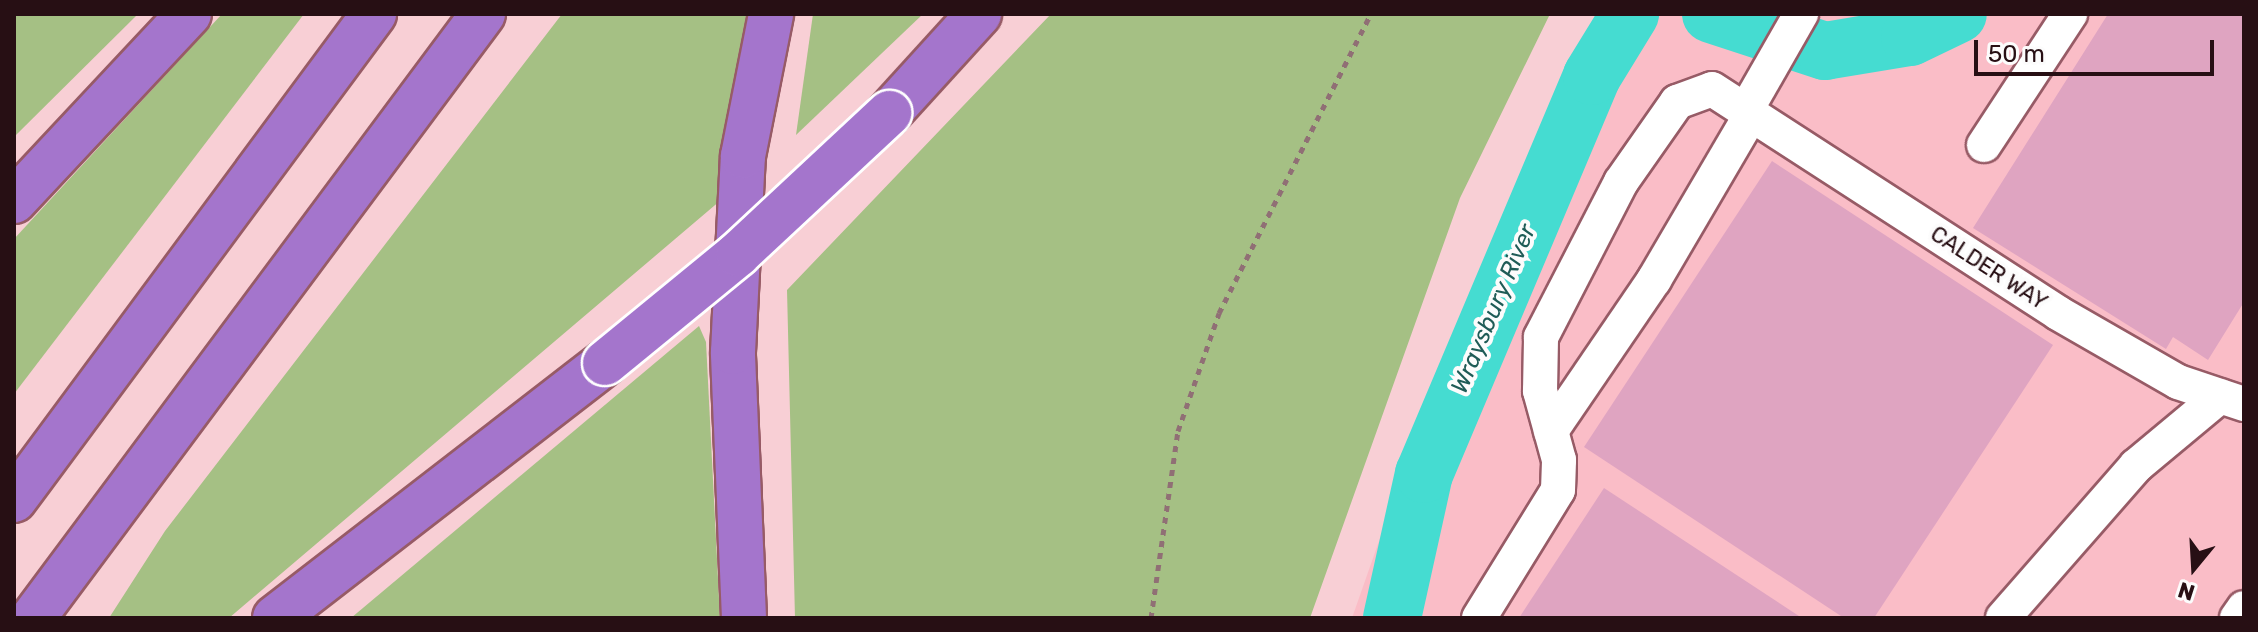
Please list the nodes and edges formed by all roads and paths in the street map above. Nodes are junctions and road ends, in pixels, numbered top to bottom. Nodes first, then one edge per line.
1 (189, 14) edge
2 (374, 14) edge
3 (483, 14) edge
4 (771, 14) edge
5 (979, 14) edge
6 (1371, 14) edge
7 (1801, 14) edge
8 (2070, 14) edge
9 (1749, 112) junction
10 (1984, 145) dead end
11 (14, 201) edge
12 (2232, 400) edge
13 (1551, 431) junction
14 (14, 500) edge
15 (2244, 608) edge
16 (33, 618) edge
17 (275, 618) edge
18 (744, 618) edge
19 (1151, 618) edge
20 (1479, 618) edge
21 (2003, 618) edge
22 (2237, 618) edge

1 - 11 highway
2 - 14 highway
3 - 16 highway
4 - 18 highway
5 - 17 highway, bridge
6 - 19 path
7 - 9 street
8 - 10 street
9 - 12 street, CALDER WAY
9 - 13 street
9 - 13 street, CALDER WAY
12 - 21 street
13 - 20 street
15 - 22 street

